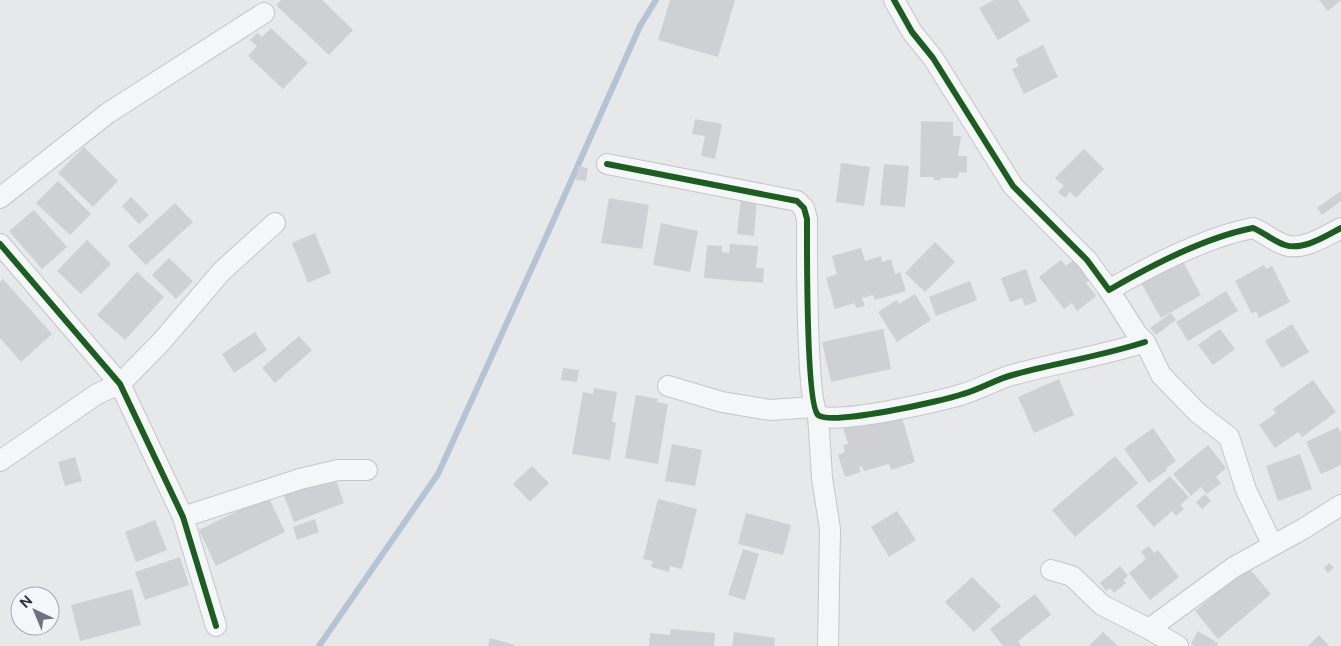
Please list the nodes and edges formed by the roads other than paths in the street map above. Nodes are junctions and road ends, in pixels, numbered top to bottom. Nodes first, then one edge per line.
1 (894, 0) edge
2 (264, 13) dead end
3 (608, 164) dead end
4 (0, 198) edge
5 (275, 223) dead end
6 (1341, 228) edge
7 (0, 244) edge
8 (1109, 290) junction
9 (1145, 342) junction
10 (120, 384) junction
11 (668, 386) dead end
12 (816, 411) junction
13 (0, 461) edge
14 (367, 470) dead end
15 (1341, 505) edge
16 (183, 517) junction
17 (1272, 544) junction
18 (1051, 570) dead end
19 (216, 626) dead end
20 (1149, 629) junction
21 (828, 646) edge
22 (1178, 646) edge

1 - 8 street
2 - 4 street
3 - 12 street
5 - 10 street
6 - 8 street
7 - 10 street
8 - 9 street
9 - 12 street
9 - 17 street
10 - 13 street
10 - 16 street
11 - 12 street
12 - 21 street
14 - 16 street
15 - 17 street
16 - 19 street
17 - 20 street
18 - 20 street
20 - 22 street

